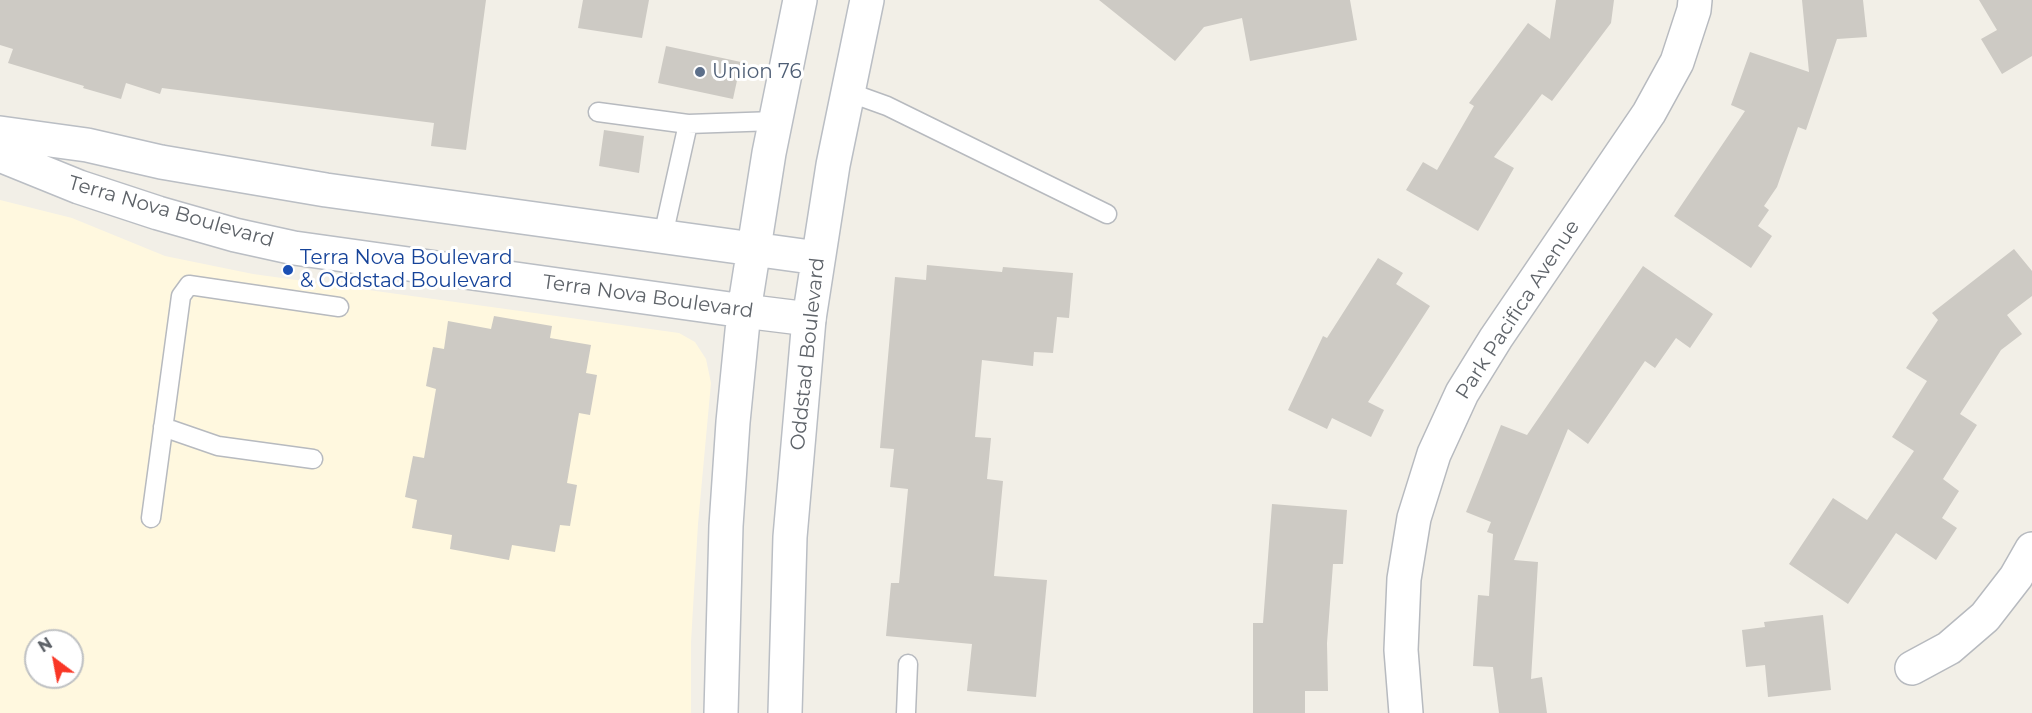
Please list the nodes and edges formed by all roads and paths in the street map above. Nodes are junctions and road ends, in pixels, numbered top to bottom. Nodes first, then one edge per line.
1 (800, 0) edge
2 (867, 0) edge
3 (1695, 0) edge
4 (848, 92) junction
5 (598, 112) dead end
6 (775, 122) junction
7 (688, 124) junction
8 (0, 133) edge
9 (0, 155) edge
10 (1107, 214) dead end
11 (663, 236) junction
12 (753, 249) junction
13 (818, 258) junction
14 (339, 307) dead end
15 (744, 311) junction
16 (809, 319) junction
17 (163, 427) junction
18 (313, 459) dead end
19 (152, 518) dead end
20 (2032, 549) edge
21 (2024, 584) edge
22 (908, 664) dead end
23 (1912, 668) dead end
24 (721, 713) edge
25 (784, 713) edge
26 (906, 713) edge
27 (1406, 713) edge

1 - 6 street
2 - 4 street, Oddstad Boulevard
3 - 27 street, Park Pacifica Avenue
4 - 10 lane
4 - 13 street, Oddstad Boulevard
5 - 7 lane
6 - 7 lane
6 - 12 street
7 - 11 lane
8 - 11 street, Terra Nova Boulevard
9 - 15 street, Terra Nova Boulevard
11 - 12 street, Terra Nova Boulevard
12 - 13 street, Terra Nova Boulevard
12 - 15 street
13 - 16 street, Oddstad Boulevard
14 - 17 lane
15 - 16 street, Terra Nova Boulevard
15 - 24 street
16 - 25 street, Oddstad Boulevard
17 - 18 lane
17 - 19 lane
20 - 21 street
21 - 23 street
22 - 26 lane

